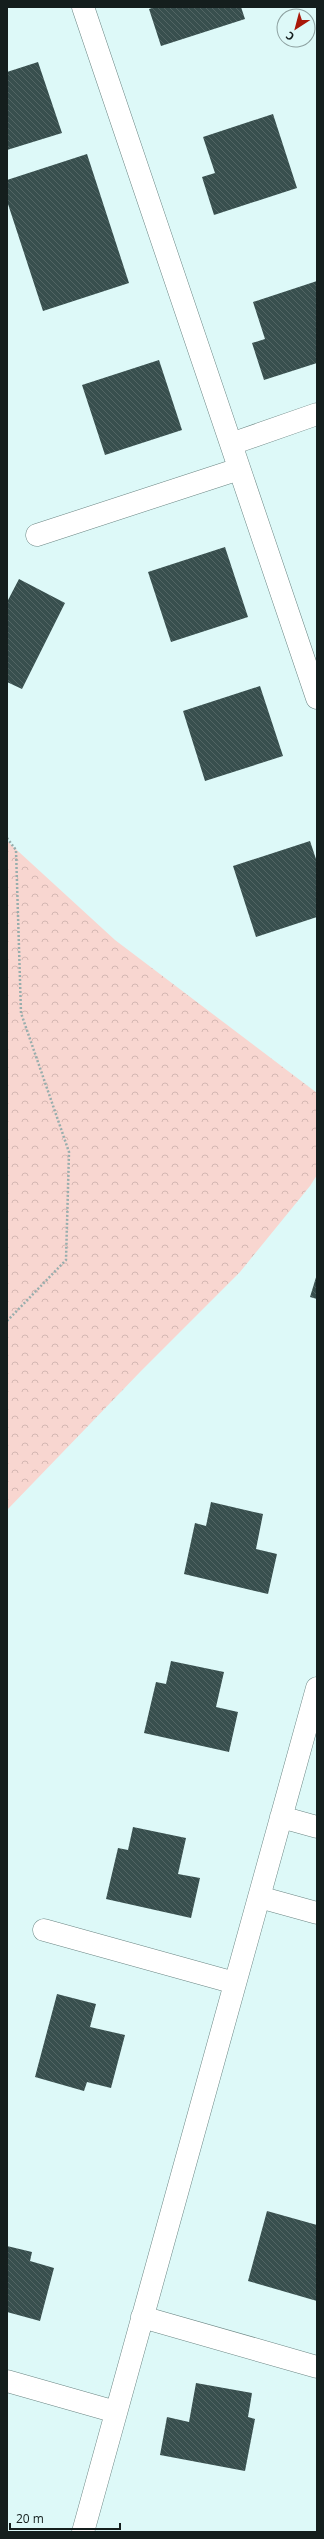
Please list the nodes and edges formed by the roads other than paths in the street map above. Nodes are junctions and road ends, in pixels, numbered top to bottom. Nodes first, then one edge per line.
1 (83, 7) edge
2 (317, 414) edge
3 (231, 444) junction
4 (239, 469) junction
5 (37, 535) dead end
6 (317, 698) edge
7 (317, 1688) edge
8 (281, 1816) junction
9 (317, 1826) edge
10 (259, 1897) junction
11 (317, 1913) edge
12 (44, 1930) dead end
13 (235, 1983) junction
14 (142, 2317) junction
15 (317, 2367) edge
16 (7, 2380) edge
17 (116, 2412) junction
18 (83, 2532) edge

1 - 3 street
2 - 3 street
3 - 4 street
4 - 5 street
4 - 6 street
7 - 8 street
8 - 9 street
8 - 10 street
10 - 11 street
10 - 13 street
12 - 13 street
13 - 14 street
14 - 15 street
14 - 17 street
16 - 17 street
17 - 18 street

